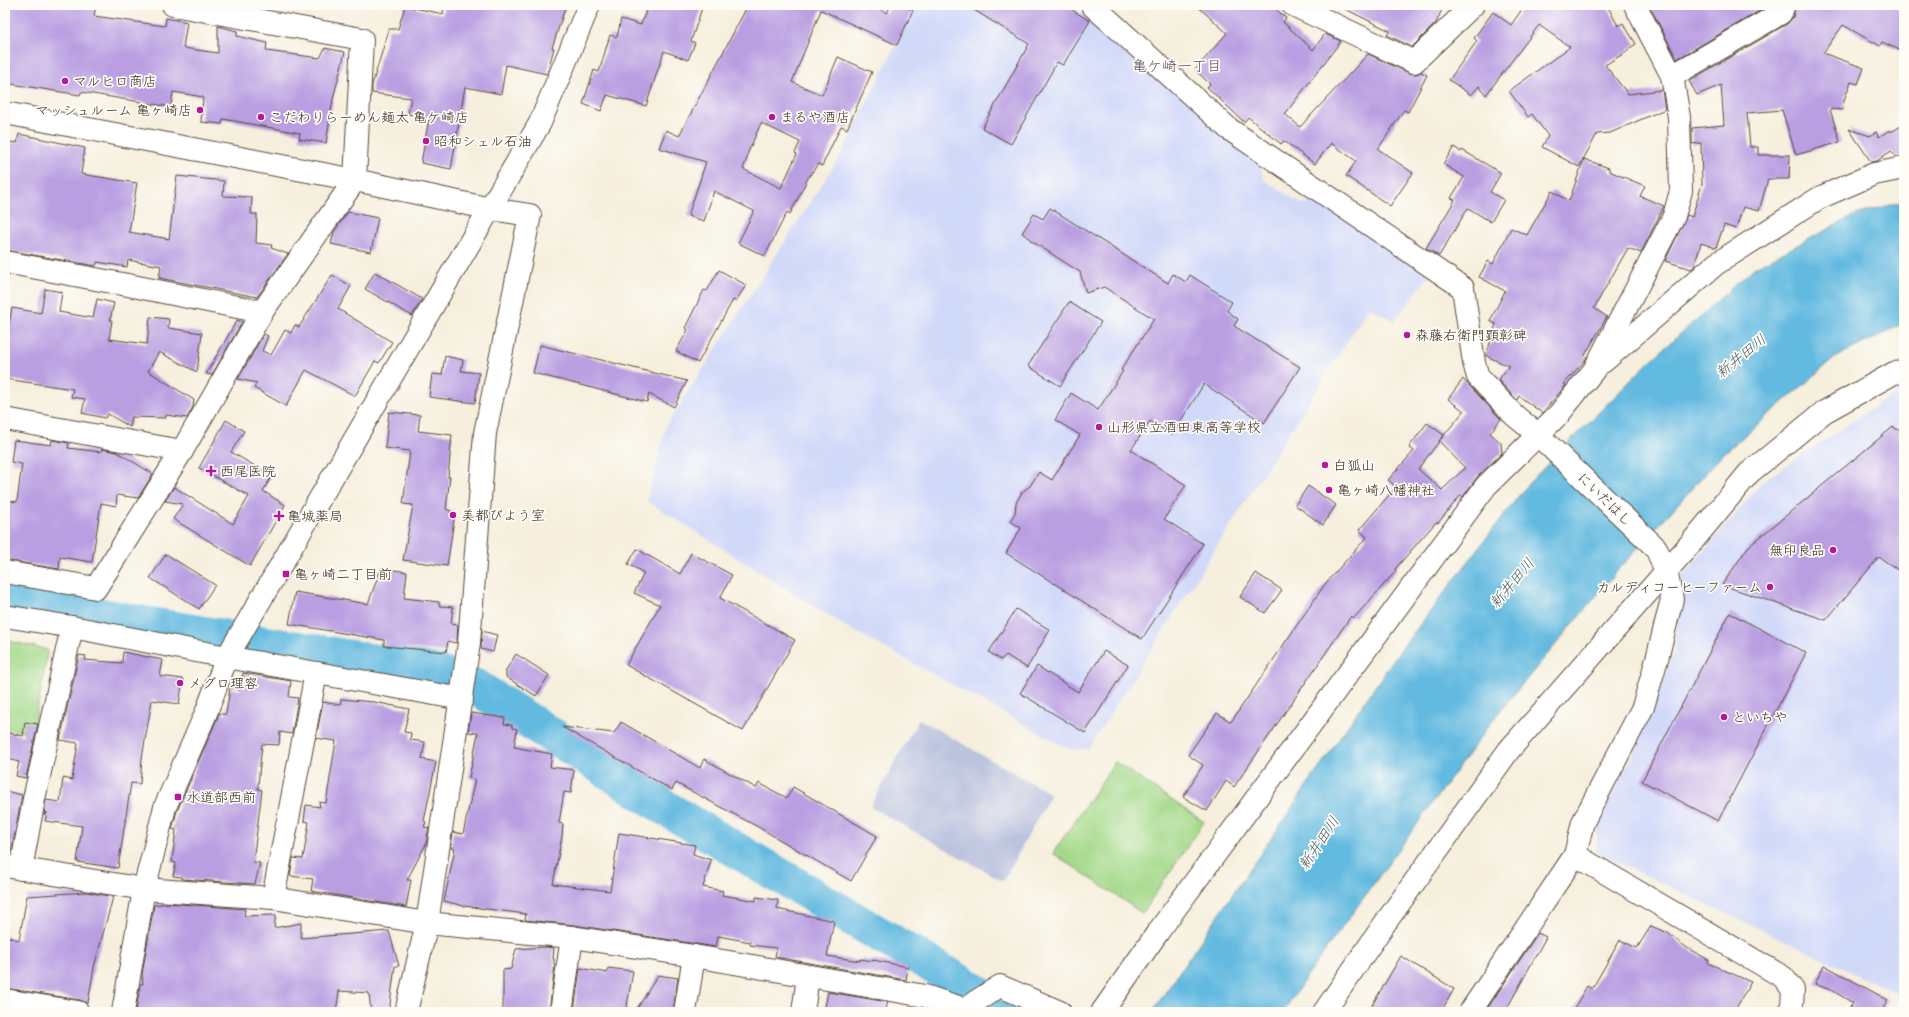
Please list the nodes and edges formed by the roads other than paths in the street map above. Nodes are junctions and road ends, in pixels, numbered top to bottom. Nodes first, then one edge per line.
1 (173, 5) edge
2 (589, 5) edge
3 (1092, 5) edge
4 (1293, 5) edge
5 (1473, 5) edge
6 (1635, 5) edge
7 (1784, 5) edge
8 (1672, 76) junction
9 (5, 113) edge
10 (1904, 168) edge
11 (355, 180) junction
12 (491, 209) junction
13 (5, 262) edge
14 (262, 312) junction
15 (1594, 370) junction
16 (1904, 372) edge
17 (5, 419) edge
18 (1537, 434) junction
19 (182, 451) junction
20 (1666, 571) junction
21 (5, 572) edge
22 (5, 616) edge
23 (72, 627) junction
24 (227, 658) junction
25 (316, 673) junction
26 (462, 699) junction
27 (1575, 855) junction
28 (13, 867) edge
29 (144, 889) junction
30 (274, 898) junction
31 (427, 923) junction
32 (572, 937) junction
33 (694, 956) junction
34 (808, 977) junction
35 (5, 1000) edge
36 (924, 1004) edge
37 (78, 1012) edge
38 (123, 1012) edge
39 (406, 1012) edge
40 (561, 1012) edge
41 (685, 1012) edge
42 (803, 1012) edge
43 (1060, 1012) edge
44 (1102, 1012) edge
45 (1324, 1012) edge
46 (1470, 1012) edge
47 (1789, 1012) edge

1 - 11 street
2 - 12 street
3 - 18 street, にいだはし
4 - 5 street
6 - 8 street
7 - 8 street
8 - 15 street
9 - 11 street
10 - 15 street
11 - 12 street
11 - 14 street
12 - 24 street
12 - 26 street
13 - 14 street
14 - 19 street
15 - 18 street
16 - 20 street
17 - 19 street
18 - 20 street, にいだはし
18 - 44 street
19 - 21 street
20 - 27 street
20 - 45 street
22 - 23 street
23 - 24 street
23 - 28 street
24 - 25 street
24 - 29 street
25 - 26 street
25 - 30 street
26 - 31 street
27 - 46 street
27 - 47 street
28 - 29 street
29 - 30 street
29 - 38 street
30 - 31 street
31 - 32 street
31 - 39 street
32 - 33 street
32 - 40 street
33 - 34 street
33 - 41 street
34 - 36 street
34 - 42 street
35 - 37 street
36 - 43 street

